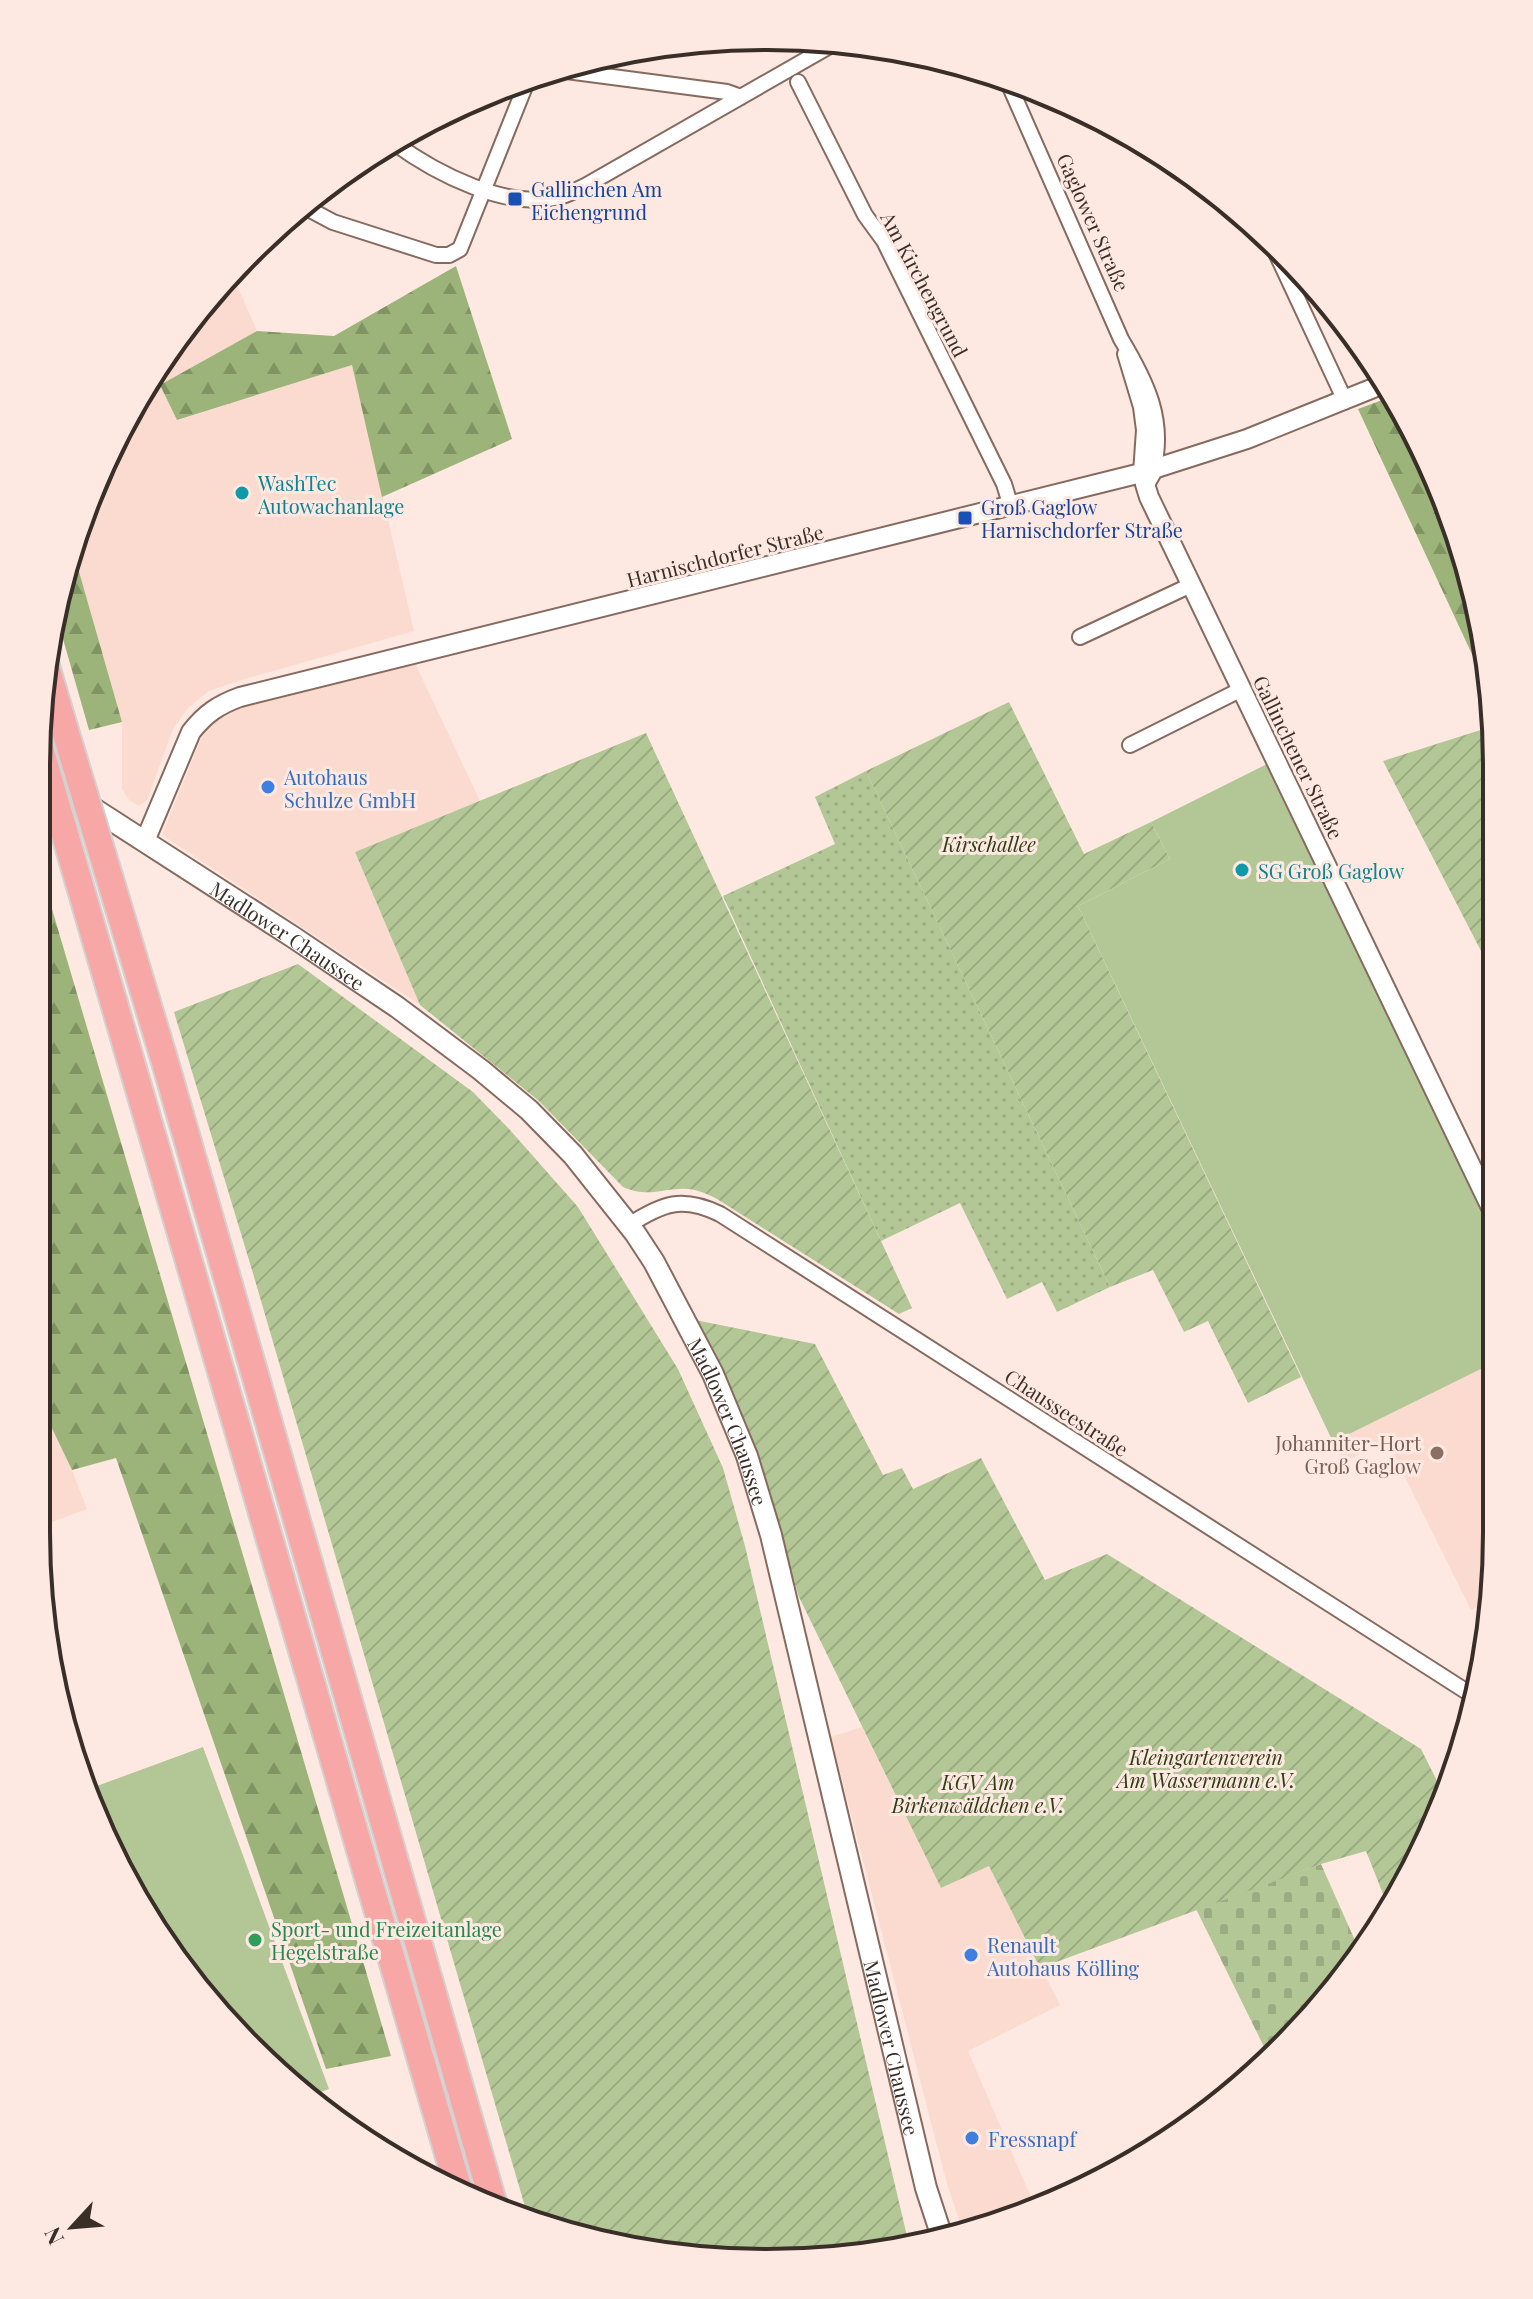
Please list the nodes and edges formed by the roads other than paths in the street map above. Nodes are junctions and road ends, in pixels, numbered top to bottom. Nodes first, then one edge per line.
1 (819, 52) edge
2 (584, 73) edge
3 (798, 82) dead end
4 (522, 93) edge
5 (1013, 94) edge
6 (741, 97) junction
7 (403, 149) edge
8 (484, 190) junction
9 (314, 212) edge
10 (1286, 273) edge
11 (1375, 388) edge
12 (1344, 402) junction
13 (1146, 478) junction
14 (1011, 507) junction
15 (1191, 585) junction
16 (1080, 637) dead end
17 (1242, 689) junction
18 (54, 694) edge
19 (1130, 745) dead end
20 (50, 781) edge
21 (50, 783) edge
22 (145, 841) junction
23 (1483, 1191) edge
24 (629, 1225) junction
25 (1465, 1691) edge
26 (455, 2177) edge
27 (490, 2193) edge
28 (939, 2228) edge

1 - 6 street
2 - 6 street
3 - 14 street, Am Kirchengrund
4 - 8 street
5 - 13 street, Gaglower Straße
6 - 8 street
7 - 8 street
8 - 9 street
10 - 12 street
11 - 12 street, Harnischdorfer Straße
12 - 13 street, Harnischdorfer Straße
13 - 14 street, Harnischdorfer Straße
13 - 15 street, Gallinchener Straße
14 - 22 street, Harnischdorfer Straße
15 - 16 street
15 - 17 street, Gallinchener Straße
17 - 19 street
17 - 23 street, Gallinchener Straße
18 - 27 highway, bridge
20 - 22 main road, Madlower Chaussee
21 - 26 highway, bridge
22 - 24 main road, Madlower Chaussee
24 - 25 street, Chausseestraße
24 - 28 main road, Madlower Chaussee

